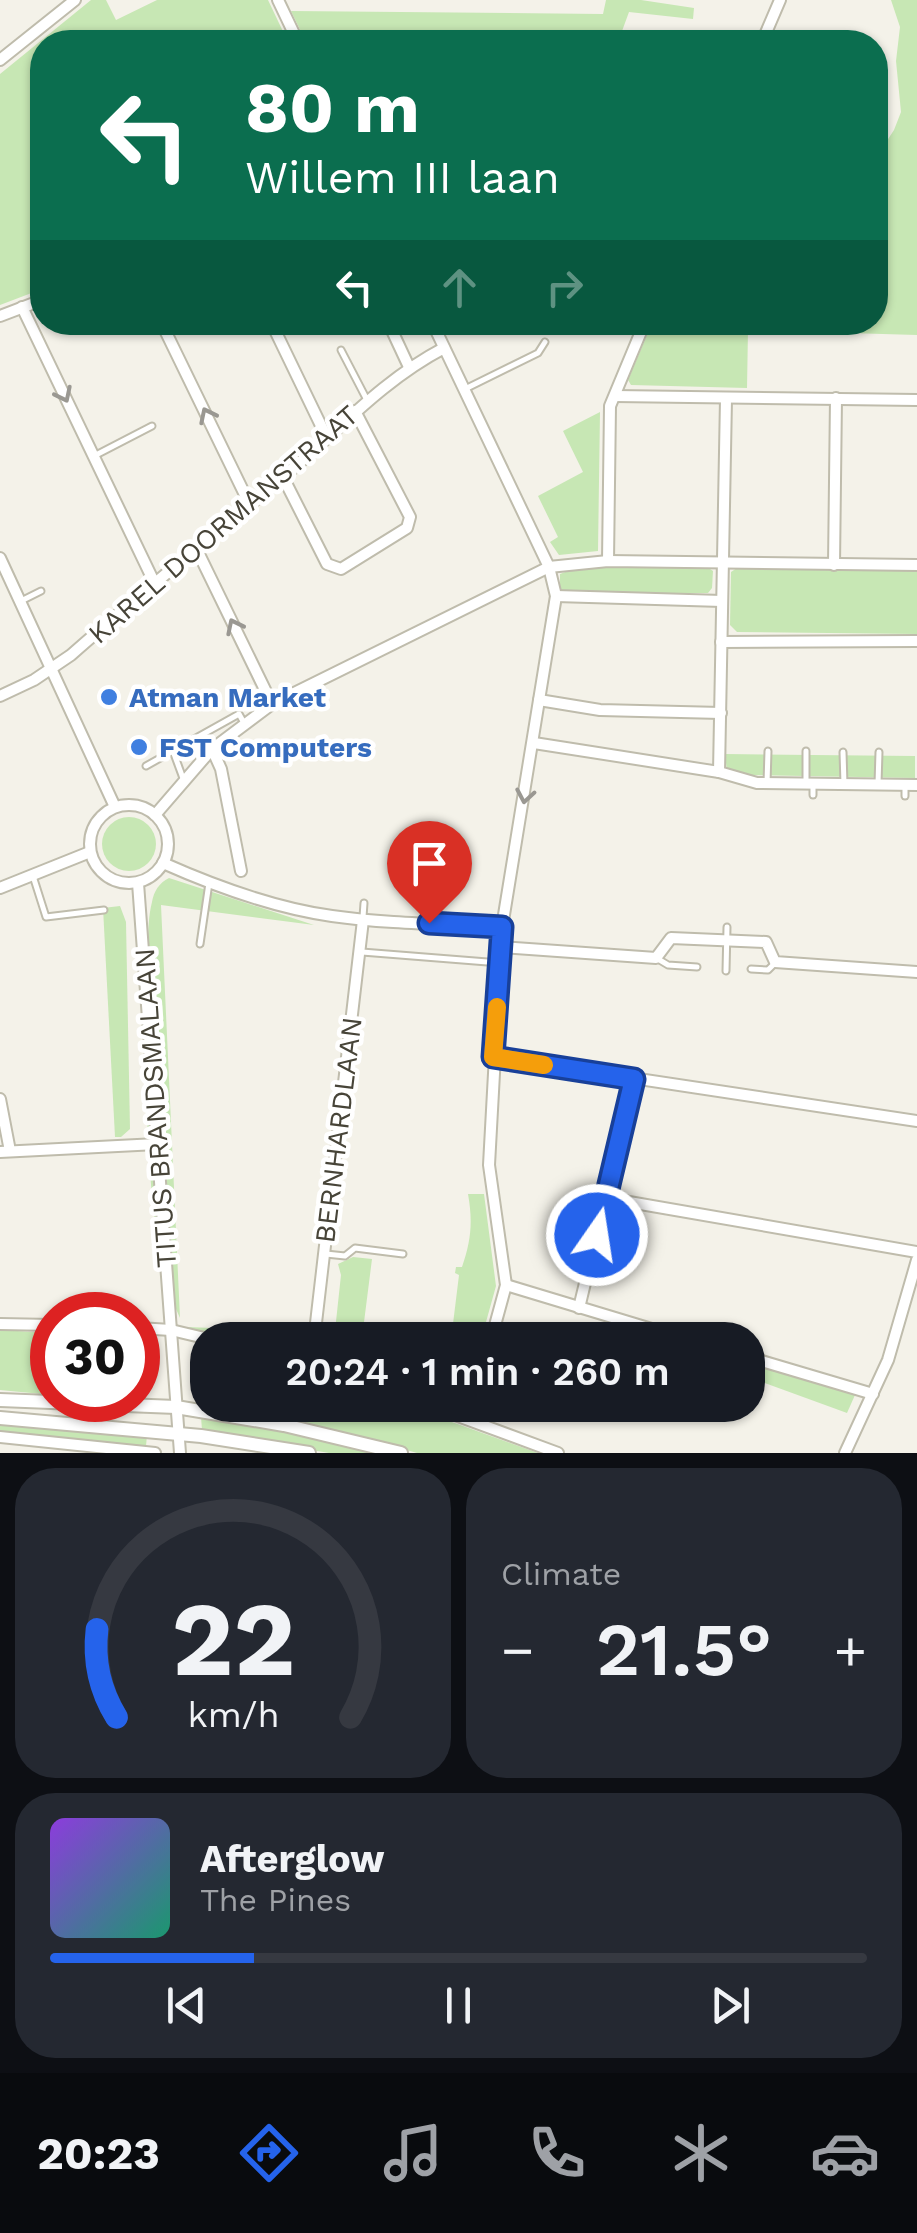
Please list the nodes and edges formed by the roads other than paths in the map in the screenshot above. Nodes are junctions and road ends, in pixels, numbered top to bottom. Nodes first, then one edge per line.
1 (75, 0) edge
2 (278, 0) edge
3 (780, 0) edge
4 (38, 30) edge
5 (292, 30) edge
6 (767, 30) edge
7 (30, 36) edge
8 (0, 60) edge
9 (30, 304) edge
10 (22, 307) junction
11 (0, 316) edge
12 (30, 324) edge
13 (36, 335) edge
14 (168, 335) edge
15 (278, 335) edge
16 (394, 335) edge
17 (438, 335) edge
18 (640, 335) edge
19 (545, 342) dead end
20 (444, 348) junction
21 (341, 350) dead end
22 (409, 367) junction
23 (464, 389) junction
24 (615, 396) junction
25 (836, 398) junction
26 (726, 399) junction
27 (367, 400) junction
28 (917, 400) edge
29 (355, 411) junction
30 (152, 426) dead end
31 (327, 438) junction
32 (94, 456) junction
33 (283, 477) junction
34 (249, 503) junction
35 (196, 548) junction
36 (0, 558) edge
37 (608, 561) junction
38 (722, 564) junction
39 (834, 565) junction
40 (917, 565) edge
41 (549, 567) junction
42 (155, 584) junction
43 (41, 591) dead end
44 (556, 596) junction
45 (21, 601) junction
46 (722, 601) junction
47 (917, 641) edge
48 (721, 642) junction
49 (54, 669) junction
50 (0, 696) edge
51 (539, 700) junction
52 (272, 704) junction
53 (721, 713) junction
54 (244, 723) junction
55 (534, 743) junction
56 (212, 749) junction
57 (173, 751) junction
58 (768, 751) dead end
59 (806, 751) dead end
60 (843, 752) dead end
61 (880, 752) dead end
62 (146, 766) dead end
63 (719, 772) junction
64 (184, 782) junction
65 (768, 783) junction
66 (844, 784) junction
67 (878, 785) junction
68 (811, 787) junction
69 (909, 789) edge
70 (115, 806) junction
71 (156, 815) junction
72 (90, 852) junction
73 (163, 862) junction
74 (241, 871) dead end
75 (33, 876) junction
76 (138, 882) junction
77 (209, 882) junction
78 (0, 888) edge
79 (364, 903) dead end
80 (431, 908) dead end
81 (104, 910) dead end
82 (362, 920) junction
83 (429, 923) junction
84 (502, 927) junction
85 (727, 927) dead end
86 (728, 941) junction
87 (200, 944) dead end
88 (501, 947) junction
89 (359, 952) junction
90 (656, 958) junction
91 (775, 962) junction
92 (500, 963) junction
93 (697, 966) dead end
94 (751, 970) dead end
95 (726, 971) dead end
96 (917, 972) edge
97 (493, 1057) junction
98 (634, 1079) junction
99 (0, 1100) edge
100 (917, 1121) edge
101 (157, 1144) junction
102 (5, 1152) edge
103 (606, 1198) junction
104 (323, 1254) junction
105 (404, 1254) dead end
106 (917, 1256) edge
107 (506, 1285) junction
108 (579, 1308) junction
109 (316, 1322) edge
110 (496, 1322) edge
111 (627, 1322) edge
112 (0, 1324) edge
113 (30, 1325) edge
114 (160, 1329) edge
115 (170, 1330) junction
116 (190, 1335) edge
117 (765, 1362) edge
118 (873, 1394) junction
119 (0, 1400) edge
120 (176, 1407) junction
121 (0, 1418) edge
122 (479, 1422) edge
123 (178, 1434) junction
124 (0, 1437) edge
125 (155, 1453) edge
126 (180, 1453) edge
127 (309, 1453) edge
128 (402, 1453) edge
129 (558, 1453) edge
130 (845, 1453) edge

1 - 4 street
2 - 5 street
3 - 6 street
7 - 8 street
9 - 10 street
10 - 11 street
10 -> 12 street
13 -> 32 street
34 -> 14 street
15 - 31 street
16 - 22 street
17 - 20 street
18 - 24 street
19 - 23 lane
20 - 22 street, KAREL DOORMANSTRAAT
20 - 23 street
21 - 27 lane
22 - 27 street, KAREL DOORMANSTRAAT
23 - 41 street
24 - 26 street
24 - 37 street
25 - 26 street
25 - 28 street
25 - 39 street
26 - 38 street
27 - 29 street, KAREL DOORMANSTRAAT
29 - 31 street, KAREL DOORMANSTRAAT
29 - 33 street
30 - 32 lane
31 - 33 street, KAREL DOORMANSTRAAT
32 - 42 street
33 - 34 street, KAREL DOORMANSTRAAT
34 - 35 street, KAREL DOORMANSTRAAT
35 - 42 street, KAREL DOORMANSTRAAT
52 -> 35 street
36 - 45 street
37 - 38 street
37 - 41 street
38 - 39 street
38 - 46 street
39 - 40 street
41 - 44 street
41 - 52 street
42 - 49 street, KAREL DOORMANSTRAAT
43 - 45 lane
44 - 46 street
44 - 51 street
45 - 49 street
46 - 48 street
47 - 48 street
48 - 53 street
49 - 50 street, KAREL DOORMANSTRAAT
49 - 70 street
51 - 53 street
51 - 55 street
52 - 54 street
53 - 63 street
54 - 56 street
54 - 57 lane
55 - 63 street
55 -> 84 street
56 - 64 street
56 - 74 street
57 - 62 lane
57 - 64 lane
58 - 65 lane
59 - 68 lane
60 - 66 lane
61 - 67 lane
63 - 65 street
64 - 71 street
65 - 68 street
66 - 67 street
66 - 68 street
67 - 69 street
70 - 71 street
70 - 72 street
71 - 73 street
72 - 75 street
72 - 76 street
73 - 76 street
73 - 77 street
75 - 78 street
75 - 81 lane
76 - 101 street, TITUS BRANDSMALAAN
77 - 82 street
77 - 87 lane
79 - 82 lane
80 - 83 lane
82 - 83 street
82 - 89 street, BERNHARDLAAN
83 - 84 street
84 - 88 street
85 - 86 lane
86 - 90 street
86 - 91 street
86 - 95 lane
88 - 90 street
88 - 92 street
89 - 92 lane
89 - 104 street, BERNHARDLAAN
90 - 93 lane
91 - 94 lane
91 - 96 street
92 - 97 street
97 - 98 street
97 - 107 street
98 - 100 street
98 - 103 street
99 - 102 street
101 - 102 street
101 - 115 street, TITUS BRANDSMALAAN
103 - 106 street
103 - 108 street
104 - 105 lane
104 - 109 street, BERNHARDLAAN
106 - 118 street
107 - 108 street
107 - 110 street
108 - 111 street
112 - 113 street
114 - 115 street
115 - 116 street
115 - 120 street, TITUS BRANDSMALAAN
117 - 118 street
118 - 130 street
119 - 120 street
120 - 123 street, TITUS BRANDSMALAAN
120 - 128 street
121 - 123 street
122 - 129 street
123 - 126 street, TITUS BRANDSMALAAN
123 - 127 street
124 - 125 street

